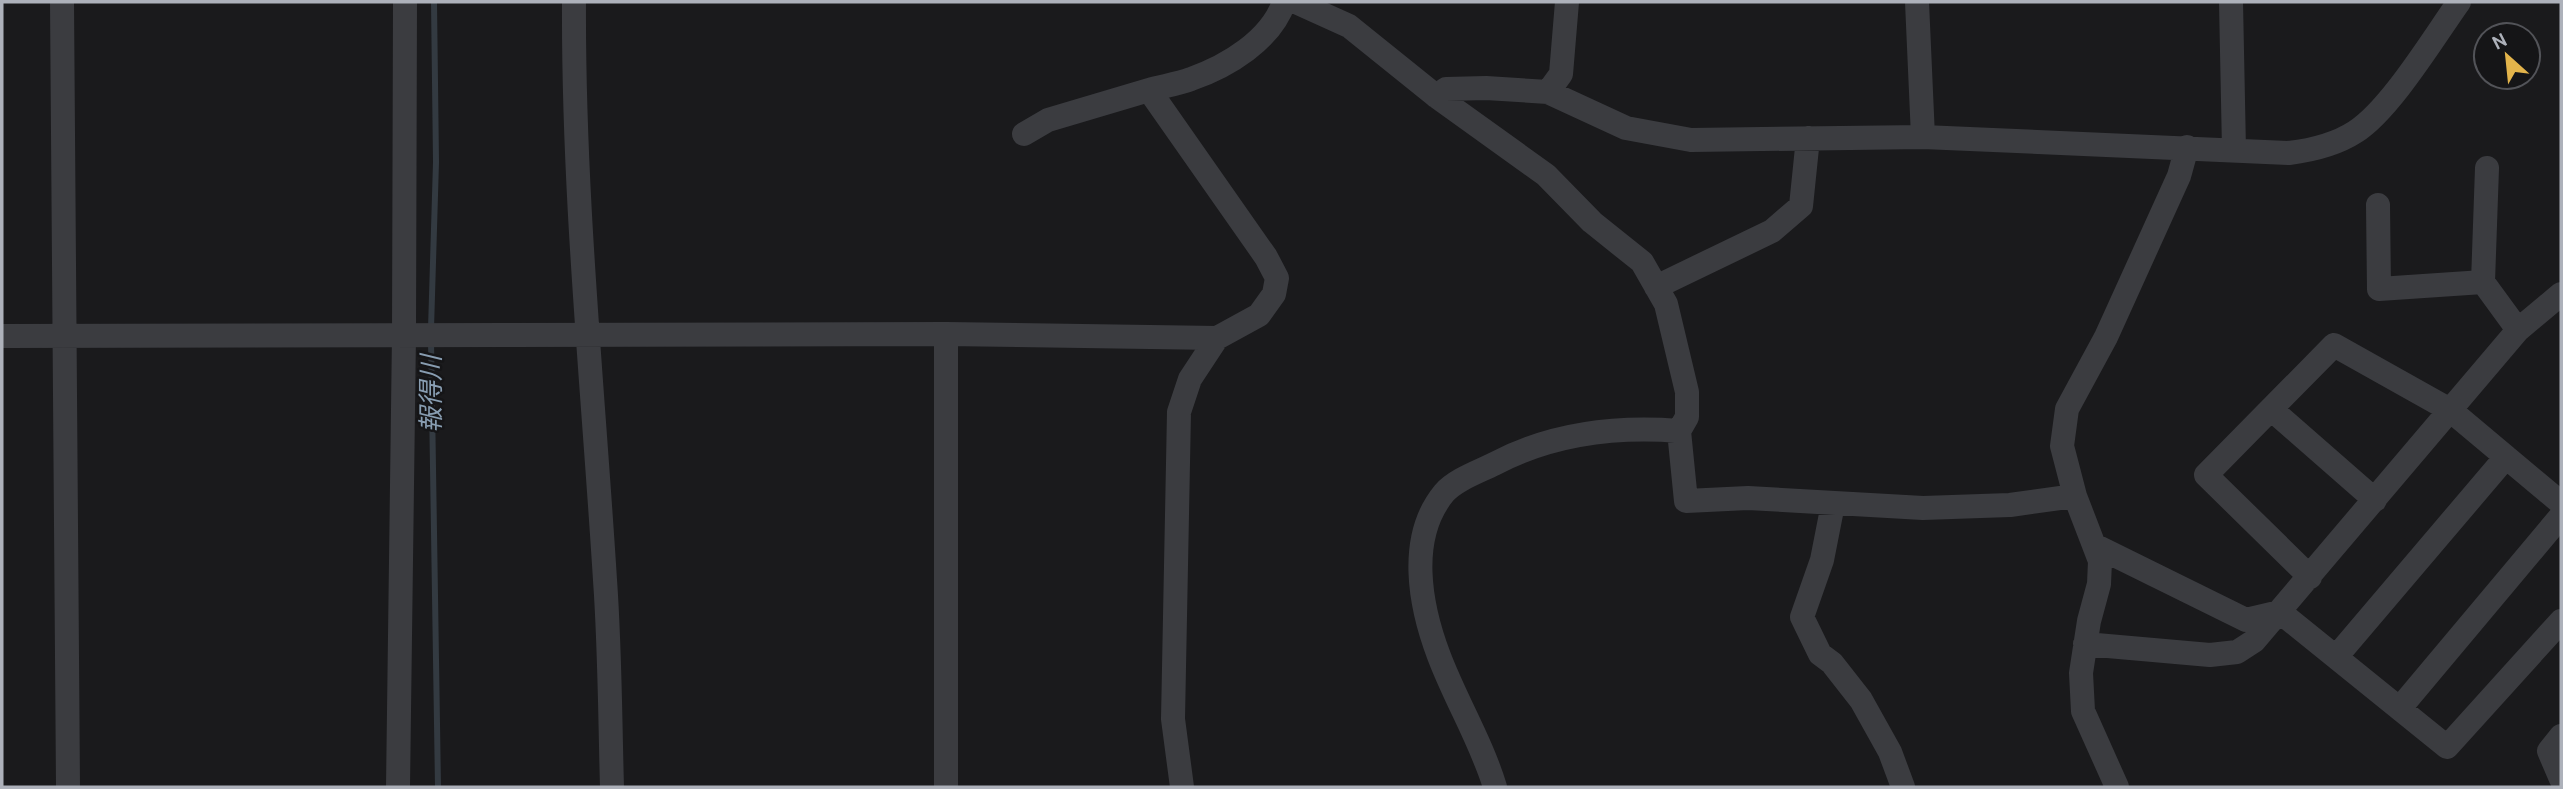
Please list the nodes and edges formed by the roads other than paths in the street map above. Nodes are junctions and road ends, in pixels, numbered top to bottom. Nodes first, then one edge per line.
1 (62, 2) edge
2 (405, 2) edge
3 (574, 2) edge
4 (1284, 2) edge
5 (1296, 2) edge
6 (1567, 2) edge
7 (1917, 2) edge
8 (2231, 2) edge
9 (2459, 2) edge
10 (1149, 90) junction
11 (1548, 92) junction
12 (1436, 96) junction
13 (1024, 134) dead end
14 (1923, 137) junction
15 (1808, 138) junction
16 (2186, 147) junction
17 (2234, 150) junction
18 (2487, 168) dead end
19 (2378, 205) dead end
20 (2483, 282) junction
21 (1656, 287) junction
22 (2561, 294) edge
23 (2518, 330) junction
24 (410, 334) junction
25 (946, 334) junction
26 (586, 335) junction
27 (2, 336) edge
28 (64, 336) junction
29 (1217, 338) junction
30 (2271, 409) junction
31 (2451, 410) junction
32 (1679, 431) junction
33 (2506, 457) junction
34 (2075, 496) junction
35 (2375, 500) junction
36 (2561, 503) edge
37 (1833, 504) junction
38 (2561, 516) edge
39 (2096, 546) junction
40 (2310, 577) junction
41 (2280, 612) junction
42 (2561, 621) edge
43 (2085, 644) junction
44 (2336, 657) junction
45 (2400, 708) junction
46 (2561, 736) edge
47 (2561, 779) edge
48 (68, 787) edge
49 (398, 787) edge
50 (612, 787) edge
51 (946, 787) edge
52 (1182, 787) edge
53 (1495, 787) edge
54 (1903, 787) edge
55 (2117, 787) edge

1 - 28 street
2 - 24 street
3 - 26 street
4 - 10 street
5 - 12 street
6 - 11 street
7 - 14 street
8 - 17 street
9 - 17 street
10 - 13 street
10 - 29 street
11 - 12 street
11 - 15 street
12 - 21 street
14 - 15 street
14 - 16 street
15 - 21 street
16 - 17 street
16 - 34 street
18 - 20 street
19 - 20 street
20 - 23 street
21 - 32 street
22 - 23 street
23 - 31 street
24 - 26 street
24 - 28 street
24 - 49 street
25 - 26 street
25 - 29 street
25 - 51 street
26 - 50 street
27 - 28 street
28 - 48 street
29 - 52 street
30 - 31 street
30 - 35 street
30 - 40 street
31 - 33 street
31 - 35 street
32 - 37 street
32 - 53 street
33 - 36 street
33 - 44 street
34 - 37 street
34 - 39 street
35 - 40 street
37 - 54 street
38 - 45 street
39 - 41 street
39 - 43 street
40 - 41 street
41 - 43 street
41 - 44 street
42 - 45 street
43 - 55 street
44 - 45 street
46 - 47 street

